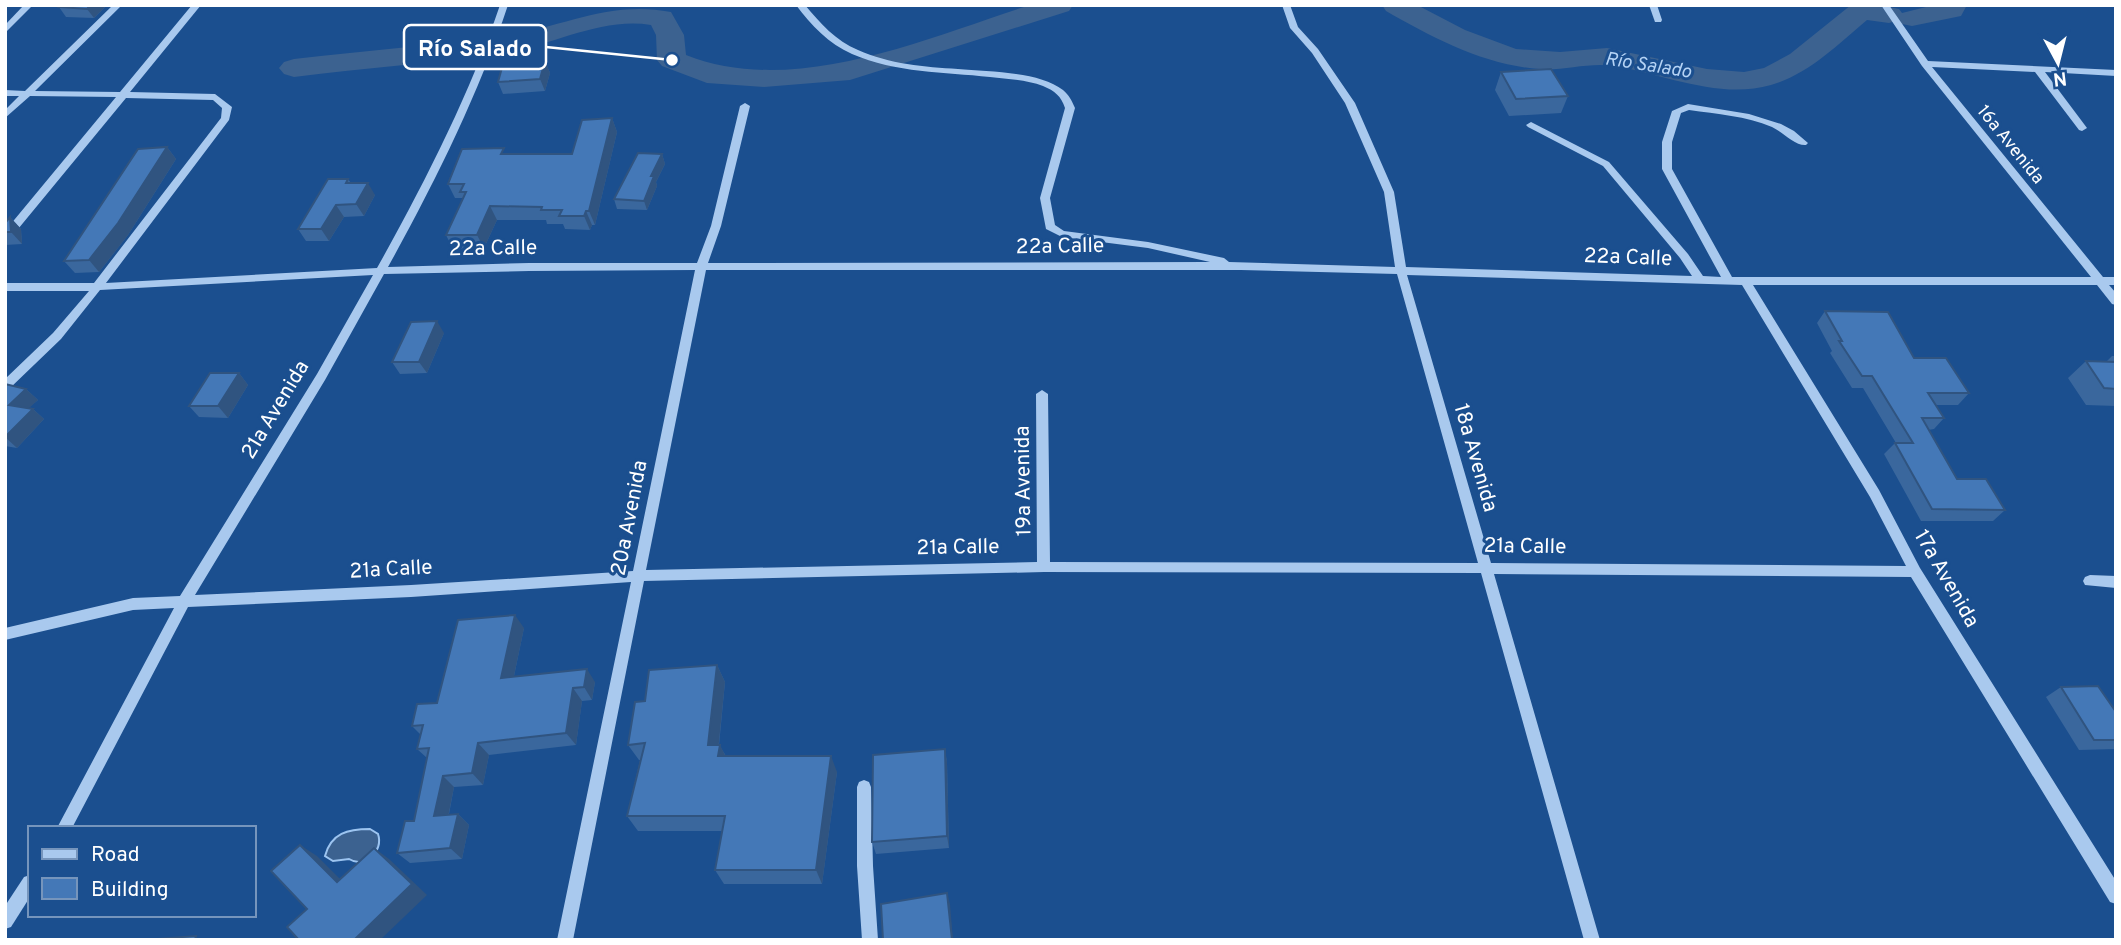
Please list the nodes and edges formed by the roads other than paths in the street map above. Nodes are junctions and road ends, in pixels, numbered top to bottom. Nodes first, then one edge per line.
1 (29, 5) edge
2 (118, 5) edge
3 (197, 5) edge
4 (504, 5) edge
5 (800, 5) edge
6 (1286, 5) edge
7 (1653, 5) edge
8 (1885, 5) edge
9 (1658, 20) dead end
10 (5, 30) edge
11 (899, 64) joint
12 (1925, 64) junction
13 (2037, 68) junction
14 (2116, 72) edge
15 (5, 93) edge
16 (25, 93) junction
17 (125, 93) junction
18 (745, 106) dead end
19 (5, 115) edge
20 (1531, 125) dead end
21 (2082, 128) dead end
22 (1803, 143) dead end
23 (5, 238) edge
24 (1241, 266) junction
25 (701, 267) junction
26 (380, 271) junction
27 (1401, 271) junction
28 (1699, 279) junction
29 (1728, 280) junction
30 (1745, 281) junction
31 (2099, 281) junction
32 (2116, 281) edge
33 (5, 287) edge
34 (96, 287) junction
35 (2116, 301) edge
36 (5, 386) edge
37 (1042, 394) dead end
38 (1044, 567) junction
39 (1486, 568) junction
40 (1915, 572) junction
41 (638, 576) junction
42 (2090, 581) dead end
43 (2116, 582) edge
44 (185, 600) junction
45 (5, 634) edge
46 (864, 787) dead end
47 (65, 826) edge
48 (28, 886) edge
49 (2116, 896) edge
50 (5, 922) edge
51 (565, 940) edge
52 (870, 940) edge
53 (1592, 940) edge

1 - 10 street
2 - 16 street
3 - 17 street
4 - 26 street, 21a Avenida
5 - 11 street
6 - 27 street, 18a Avenida
7 - 9 street
8 - 12 street, 16a Avenida
11 - 24 street
12 - 13 street
12 - 31 street, 16a Avenida
13 - 14 street
13 - 21 street
15 - 16 street
16 - 17 street
16 - 19 street
17 - 23 street
17 - 34 street
18 - 25 street, 20a Avenida
20 - 28 street
22 - 29 street
24 - 25 street, 22a Calle
24 - 27 street, 22a Calle
25 - 26 street, 22a Calle
25 - 41 street, 20a Avenida
26 - 34 street, 22a Calle
26 - 44 street, 21a Avenida
27 - 28 street, 22a Calle
27 - 39 street, 18a Avenida
28 - 29 street, 22a Calle
29 - 30 street, 22a Calle
30 - 31 street, 22a Calle
30 - 40 street, 17a Avenida
31 - 32 street, 22a Calle
31 - 35 street, 16a Avenida
33 - 34 street, 22a Calle
34 - 36 street
37 - 38 street, 19a Avenida
38 - 39 street, 21a Calle
38 - 41 street, 21a Calle
39 - 40 street, 21a Calle
39 - 53 street, 18a Avenida
40 - 49 street, 17a Avenida
41 - 44 street, 21a Calle
41 - 51 street, 20a Avenida
42 - 43 street
44 - 45 street, 21a Calle
44 - 47 street, 21a Avenida
46 - 52 street
48 - 50 street

